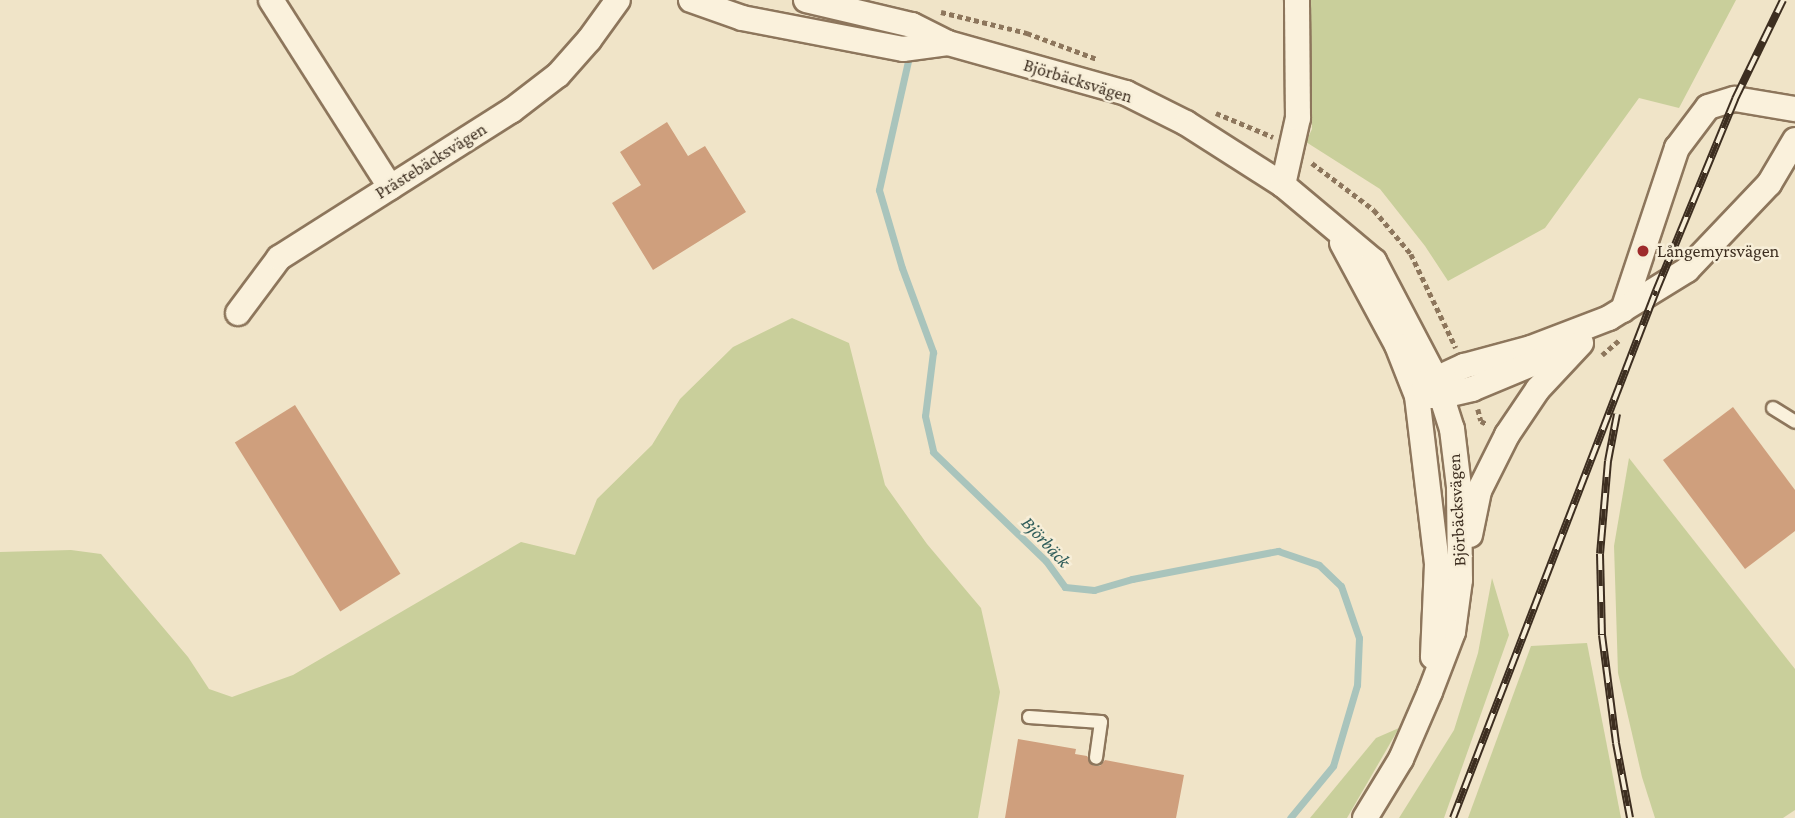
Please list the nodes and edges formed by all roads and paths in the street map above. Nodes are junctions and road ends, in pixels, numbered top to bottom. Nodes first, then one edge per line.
1 (271, 0) edge
2 (618, 0) edge
3 (691, 0) edge
4 (806, 0) edge
5 (1297, 0) edge
6 (948, 43) junction
7 (1795, 109) edge
8 (1795, 140) edge
9 (1283, 185) junction
10 (390, 187) junction
11 (1337, 233) junction
12 (238, 313) dead end
13 (1616, 314) junction
14 (1581, 343) junction
15 (1439, 388) junction
16 (1417, 396) junction
17 (1773, 408) dead end
18 (1795, 422) edge
19 (1460, 580) junction
20 (1430, 692) junction
21 (1029, 717) dead end
22 (1096, 758) dead end
23 (1365, 818) edge

1 - 10 street
2 - 10 street, Prästebäcksvägen
3 - 6 street, Björbäcksvägen
4 - 6 street, Björbäcksvägen
5 - 9 street
6 - 9 street, Björbäcksvägen
7 - 13 street
8 - 13 street
9 - 11 street, Björbäcksvägen
10 - 12 street, Prästebäcksvägen
11 - 15 street, Björbäcksvägen
11 - 16 street, Björbäcksvägen
13 - 14 street
13 - 15 street
14 - 15 street
14 - 19 street
15 - 16 street
15 - 19 street, Björbäcksvägen
16 - 20 street, Björbäcksvägen
17 - 18 lane
19 - 20 street, Björbäcksvägen
20 - 23 street, Björbäcksvägen
21 - 22 lane

